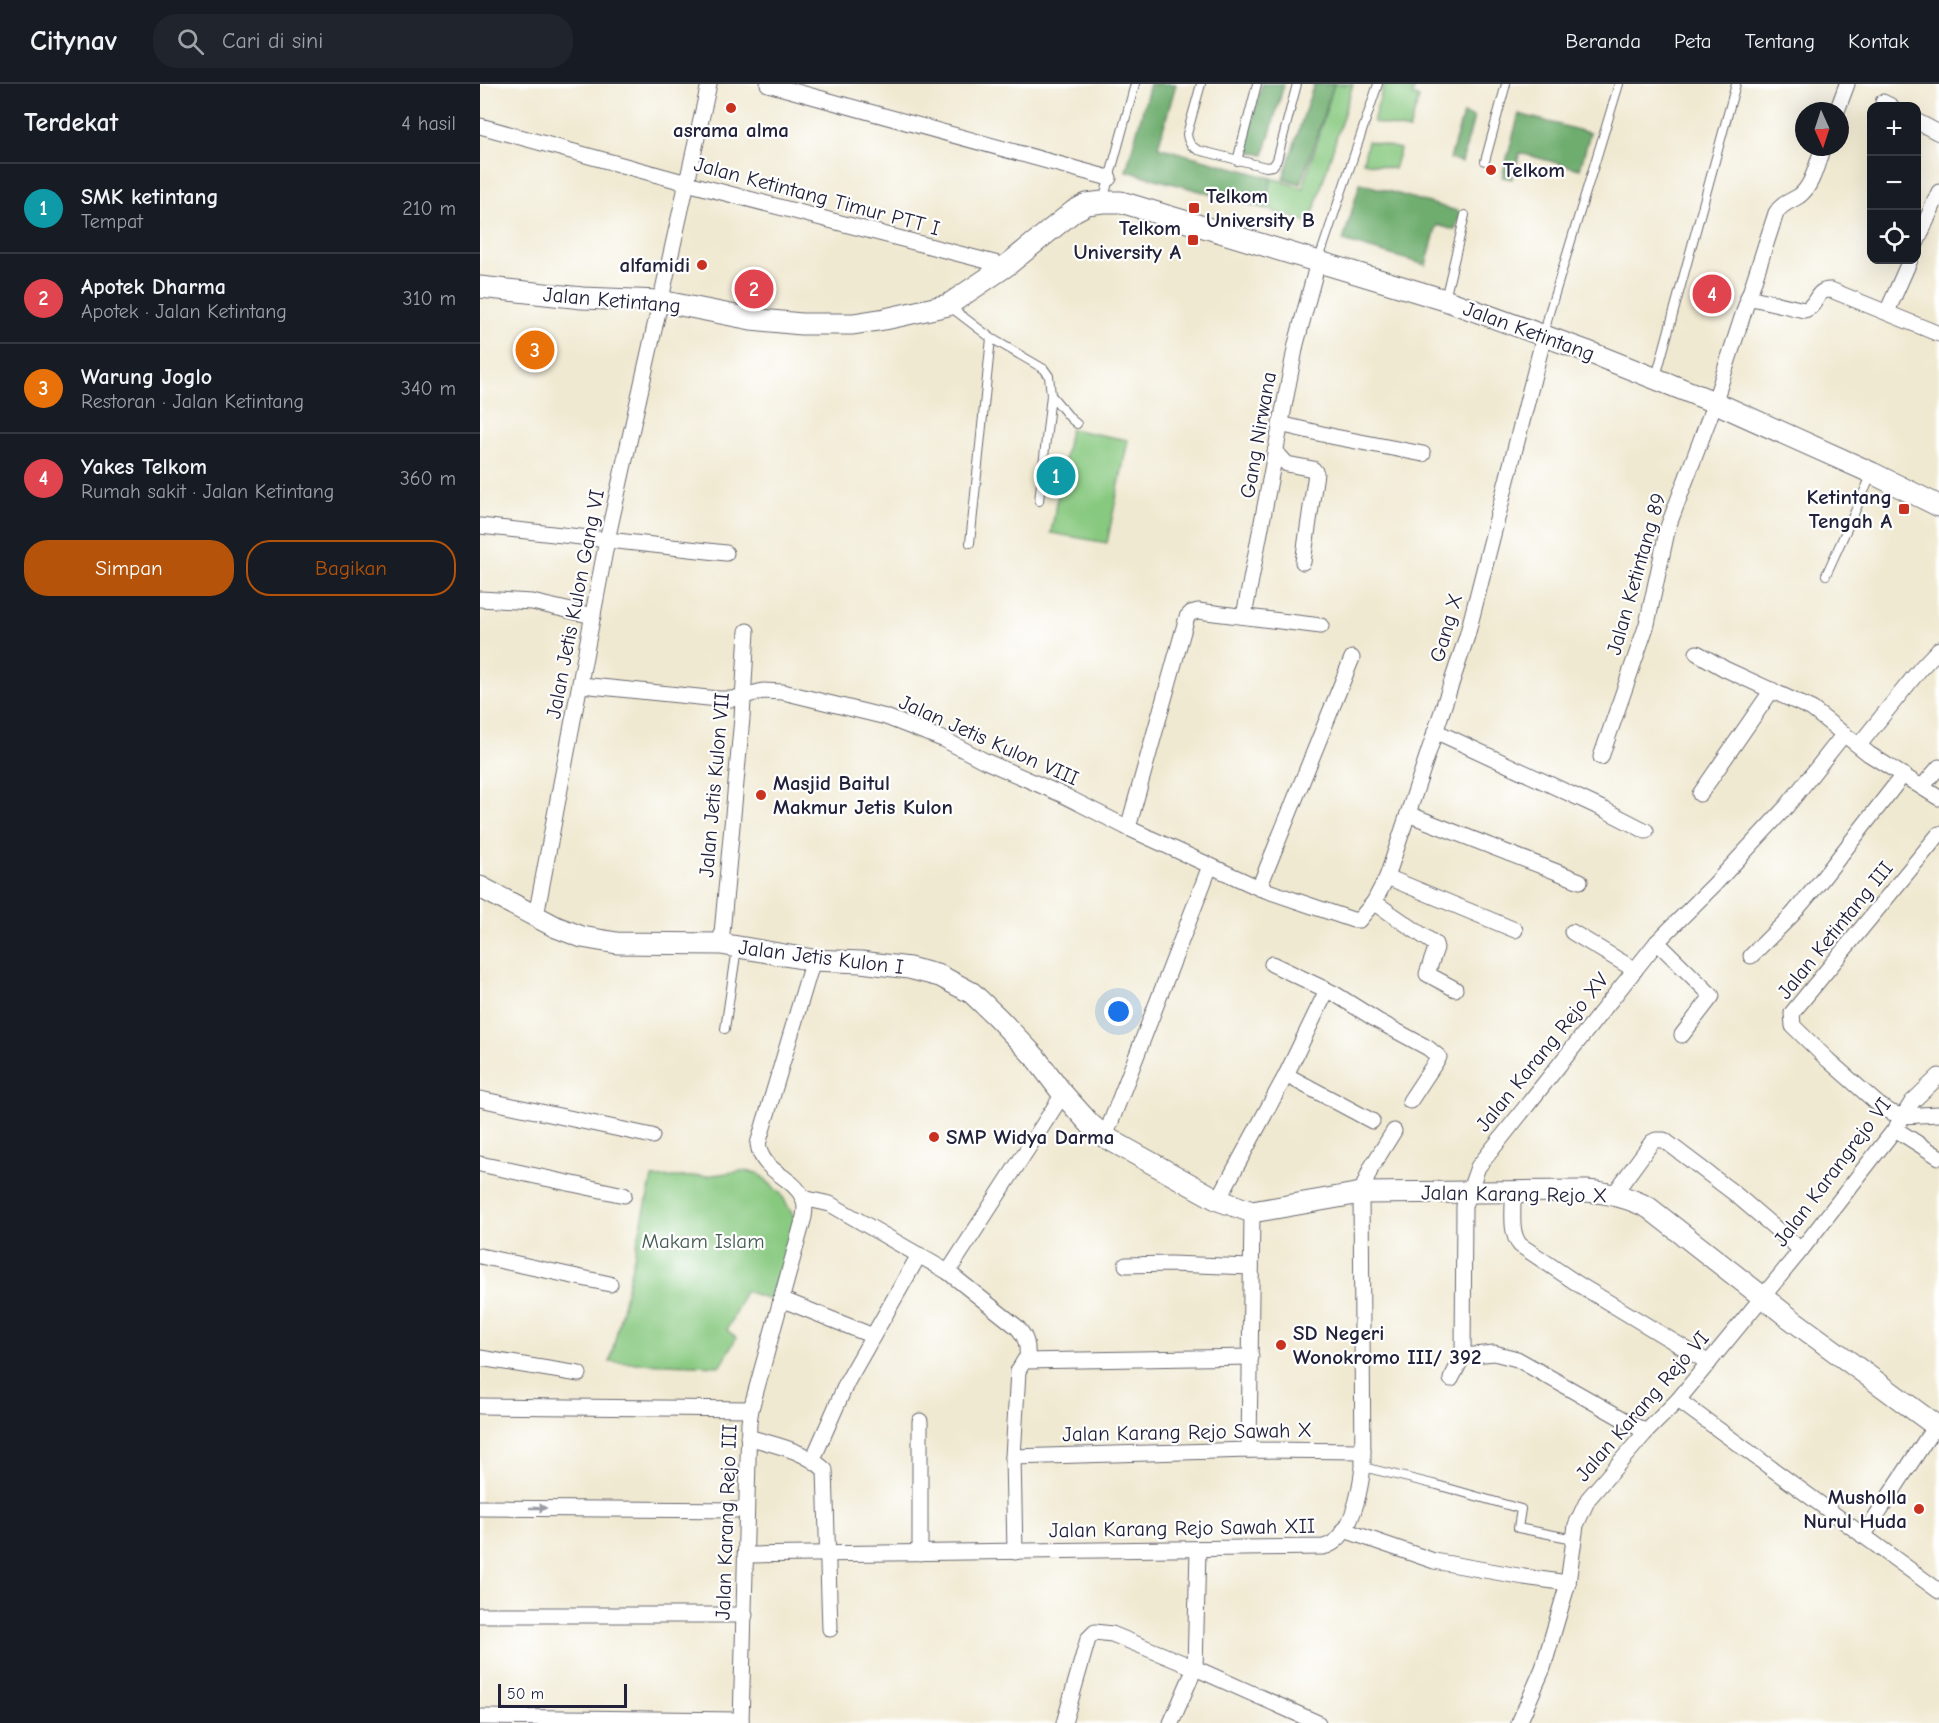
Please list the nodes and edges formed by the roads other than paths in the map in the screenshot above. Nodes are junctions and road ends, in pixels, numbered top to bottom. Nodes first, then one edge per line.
1 (709, 84) edge
2 (768, 84) edge
3 (1135, 84) edge
4 (1201, 84) edge
5 (1257, 84) edge
6 (1297, 84) edge
7 (1378, 84) edge
8 (1506, 84) edge
9 (1619, 84) edge
10 (1736, 84) edge
11 (1848, 84) edge
12 (1841, 102) edge
13 (1921, 123) edge
14 (480, 126) edge
15 (1939, 133) edge
16 (1819, 156) edge
17 (1238, 161) junction
18 (1485, 161) dead end
19 (1109, 178) junction
20 (687, 183) junction
21 (1939, 192) edge
22 (1103, 201) junction
23 (1465, 215) dead end
24 (1921, 235) edge
25 (1318, 262) junction
26 (1908, 264) edge
27 (1006, 266) junction
28 (480, 287) edge
29 (1748, 297) junction
30 (1445, 300) junction
31 (660, 301) junction
32 (948, 305) junction
33 (1887, 312) junction
34 (1939, 334) edge
35 (1544, 336) junction
36 (991, 338) junction
37 (1656, 379) junction
38 (1051, 395) junction
39 (1714, 402) junction
40 (1077, 424) dead end
41 (1280, 424) junction
42 (1275, 451) junction
43 (1423, 454) dead end
44 (1872, 472) junction
45 (1039, 501) dead end
46 (1938, 502) edge
47 (480, 526) edge
48 (607, 540) junction
49 (970, 543) dead end
50 (726, 553) dead end
51 (1303, 562) dead end
52 (1826, 575) dead end
53 (480, 599) edge
54 (593, 616) junction
55 (1244, 616) junction
56 (1321, 626) dead end
57 (747, 631) dead end
58 (1939, 649) edge
59 (1698, 653) dead end
60 (1352, 658) dead end
61 (581, 685) junction
62 (1772, 690) junction
63 (743, 696) junction
64 (1435, 731) junction
65 (1844, 734) junction
66 (1859, 745) junction
67 (1601, 757) dead end
68 (1939, 767) edge
69 (1903, 775) junction
70 (1922, 787) junction
71 (1700, 794) dead end
72 (1939, 798) edge
73 (1408, 814) junction
74 (1128, 828) junction
75 (1646, 831) dead end
76 (1939, 834) edge
77 (1210, 866) junction
78 (1388, 877) junction
79 (1580, 881) dead end
80 (480, 887) edge
81 (1260, 888) junction
82 (1374, 902) junction
83 (536, 916) junction
84 (1359, 920) joint
85 (1515, 930) dead end
86 (1572, 932) dead end
87 (1657, 942) junction
88 (729, 945) junction
89 (1751, 956) dead end
90 (813, 960) junction
91 (1272, 964) dead end
92 (1635, 970) junction
93 (1455, 989) dead end
94 (1327, 990) junction
95 (725, 1029) dead end
96 (1682, 1035) dead end
97 (1286, 1075) junction
98 (1939, 1076) edge
99 (1063, 1094) junction
100 (480, 1099) edge
101 (1410, 1101) dead end
102 (1939, 1114) edge
103 (1372, 1121) dead end
104 (1899, 1122) junction
105 (1395, 1131) dead end
106 (652, 1136) dead end
107 (1105, 1137) junction
108 (1939, 1157) edge
109 (480, 1164) edge
110 (1468, 1192) junction
111 (1513, 1192) junction
112 (1360, 1193) junction
113 (1614, 1194) junction
114 (624, 1195) dead end
115 (803, 1198) junction
116 (1218, 1200) junction
117 (1252, 1212) junction
118 (1801, 1250) junction
119 (919, 1255) junction
120 (480, 1256) edge
121 (1126, 1265) dead end
122 (1251, 1267) junction
123 (948, 1272) junction
124 (610, 1284) dead end
125 (1762, 1297) junction
126 (782, 1299) junction
127 (873, 1336) junction
128 (1463, 1356) junction
129 (1251, 1357) junction
130 (480, 1358) edge
131 (1028, 1360) junction
132 (1710, 1363) junction
133 (579, 1374) dead end
134 (1451, 1379) dead end
135 (1678, 1401) junction
136 (480, 1406) edge
137 (751, 1409) junction
138 (920, 1421) dead end
139 (1937, 1427) edge
140 (1646, 1432) junction
141 (747, 1437) junction
142 (1250, 1450) junction
143 (1363, 1450) junction
144 (1012, 1457) junction
145 (813, 1459) junction
146 (1363, 1467) junction
147 (480, 1508) edge
148 (746, 1510) junction
149 (1344, 1530) junction
150 (1863, 1536) junction
151 (1574, 1539) junction
152 (1198, 1549) junction
153 (1015, 1552) junction
154 (920, 1553) junction
155 (829, 1554) junction
156 (745, 1555) junction
157 (1568, 1583) junction
158 (1939, 1592) edge
159 (480, 1615) edge
160 (745, 1615) junction
161 (830, 1629) dead end
162 (1195, 1668) junction
163 (480, 1718) edge
164 (741, 1721) edge
165 (1064, 1723) edge
166 (1171, 1723) edge
167 (1318, 1723) edge
168 (1519, 1723) edge

1 - 20 street, Jalan Jetis Kulon Gang VI
2 - 19 street
3 - 19 lane
4 - 17 lane
5 - 17 lane
6 - 17 lane
7 - 25 lane
8 - 18 lane
9 - 35 lane
10 - 37 lane
11 - 12 street
13 - 15 street
14 - 20 street, Jalan Ketintang Timur PTT I
16 - 29 street, Jalan Ketintang 89
19 - 22 lane
20 - 27 street, Jalan Ketintang Timur PTT I
20 - 31 street, Jalan Jetis Kulon Gang VI
21 - 24 street
22 - 25 street, Jalan Ketintang
22 - 27 street, Jalan Ketintang
23 - 30 lane
25 - 30 street, Jalan Ketintang
25 - 41 street, Gang Nirwana
26 - 33 street
27 - 32 street, Jalan Ketintang
28 - 31 street, Jalan Ketintang
29 - 33 street
29 - 39 street, Jalan Ketintang 89
30 - 35 street, Jalan Ketintang
31 - 32 street, Jalan Ketintang
31 - 48 street, Jalan Jetis Kulon Gang VI
32 - 36 lane
33 - 34 street
35 - 37 street, Jalan Ketintang
35 - 64 street, Gang X
36 - 38 lane
36 - 49 lane
37 - 39 street, Jalan Ketintang
38 - 40 lane
38 - 45 lane
39 - 44 street, Jalan Ketintang
39 - 67 street, Jalan Ketintang 89
41 - 42 street, Gang Nirwana
41 - 43 street
42 - 51 street
42 - 55 street, Gang Nirwana
44 - 46 street, Jalan Ketintang
44 - 52 lane
47 - 48 street
48 - 50 street
48 - 54 street, Jalan Jetis Kulon Gang VI
53 - 54 street
54 - 61 street, Jalan Jetis Kulon Gang VI
55 - 56 street
55 - 74 street
57 - 63 street, Jalan Jetis Kulon VII
58 - 66 street
59 - 62 street
60 - 81 street
61 - 63 street, Jalan Jetis Kulon VIII
61 - 83 street, Jalan Jetis Kulon Gang VI
62 - 65 street
62 - 71 street
63 - 74 street, Jalan Jetis Kulon VIII
63 - 88 street, Jalan Jetis Kulon VII
64 - 73 street, Gang X
64 - 75 street
65 - 66 street
65 - 87 street, Jalan Karang Rejo XV
66 - 69 street
68 - 70 street
69 - 70 street
69 - 89 street
70 - 72 street
73 - 78 street, Gang X
73 - 79 street
74 - 77 street, Jalan Jetis Kulon VIII
76 - 104 street, Jalan Ketintang III
77 - 81 street, Jalan Jetis Kulon VIII
77 - 107 street
78 - 82 street, Gang X
78 - 85 street
80 - 83 street, Jalan Jetis Kulon I
81 - 84 street, Jalan Jetis Kulon VIII
82 - 84 street, Gang X
82 - 93 street
83 - 88 street, Jalan Jetis Kulon I
86 - 92 street
87 - 92 street, Jalan Karang Rejo XV
87 - 96 street
88 - 90 street, Jalan Jetis Kulon I
88 - 95 lane
90 - 99 street, Jalan Jetis Kulon I
90 - 115 street
91 - 94 street
92 - 110 street, Jalan Karang Rejo XV
94 - 97 street
94 - 101 street
97 - 103 street
97 - 116 street
98 - 104 street, Jalan Karangrejo VI
99 - 107 street, Jalan Jetis Kulon I
99 - 123 street
100 - 106 street
102 - 104 street
104 - 108 street, Jalan Ketintang III
104 - 118 street, Jalan Karangrejo VI
105 - 112 street
107 - 116 street, Jalan Karang Rejo X
109 - 114 street
110 - 111 street, Jalan Karang Rejo X
110 - 112 street, Jalan Karang Rejo X
110 - 128 street, Jalan Karang Rejo XV
111 - 113 street, Jalan Karang Rejo X
111 - 132 street
112 - 117 street, Jalan Karang Rejo X
112 - 143 street, Jalan Karang Rejo Sawah XII
113 - 118 street
113 - 125 street, Jalan Karang Rejo X
115 - 119 street
115 - 126 street, Jalan Karang Rejo III
116 - 117 street, Jalan Karang Rejo X
117 - 122 street
118 - 125 street, Jalan Karangrejo VI
119 - 123 street
119 - 127 street
120 - 124 street
121 - 122 street
122 - 129 street
123 - 131 street
125 - 132 street, Jalan Karang Rejo VI
125 - 139 street, Jalan Karang Rejo X
126 - 127 street
126 - 137 street, Jalan Karang Rejo III
127 - 145 street
128 - 134 street
128 - 140 street
129 - 131 street
129 - 142 street
130 - 133 street
131 - 144 street
132 - 135 street, Jalan Karang Rejo VI
135 - 140 street, Jalan Karang Rejo VI
135 - 150 street
136 - 137 street
137 - 141 street, Jalan Karang Rejo III
138 - 154 street
139 - 150 street
140 - 151 street, Jalan Karang Rejo VI
141 - 145 street
141 - 148 street, Jalan Karang Rejo III
142 - 143 street, Jalan Karang Rejo Sawah X
142 - 144 street, Jalan Karang Rejo Sawah X
143 - 146 street, Jalan Karang Rejo Sawah XII
144 - 153 street
145 - 155 street
146 - 149 street, Jalan Karang Rejo Sawah XII
146 - 151 lane
147 -> 148 street
148 - 156 street, Jalan Karang Rejo III
149 - 152 street, Jalan Karang Rejo Sawah XII
149 - 157 street
150 - 158 street
151 - 157 street, Jalan Karang Rejo VI
152 - 153 street, Jalan Karang Rejo Sawah XII
152 - 162 street
153 - 154 street, Jalan Karang Rejo Sawah XII
154 - 155 street, Jalan Karang Rejo Sawah XII
155 - 156 street, Jalan Karang Rejo Sawah XII
155 - 161 street
156 - 160 street, Jalan Karang Rejo III
157 - 168 street, Jalan Karang Rejo VI
159 - 160 street
160 - 164 street, Jalan Karang Rejo III
162 - 165 street
162 - 166 street
162 - 167 street
163 - 164 street

